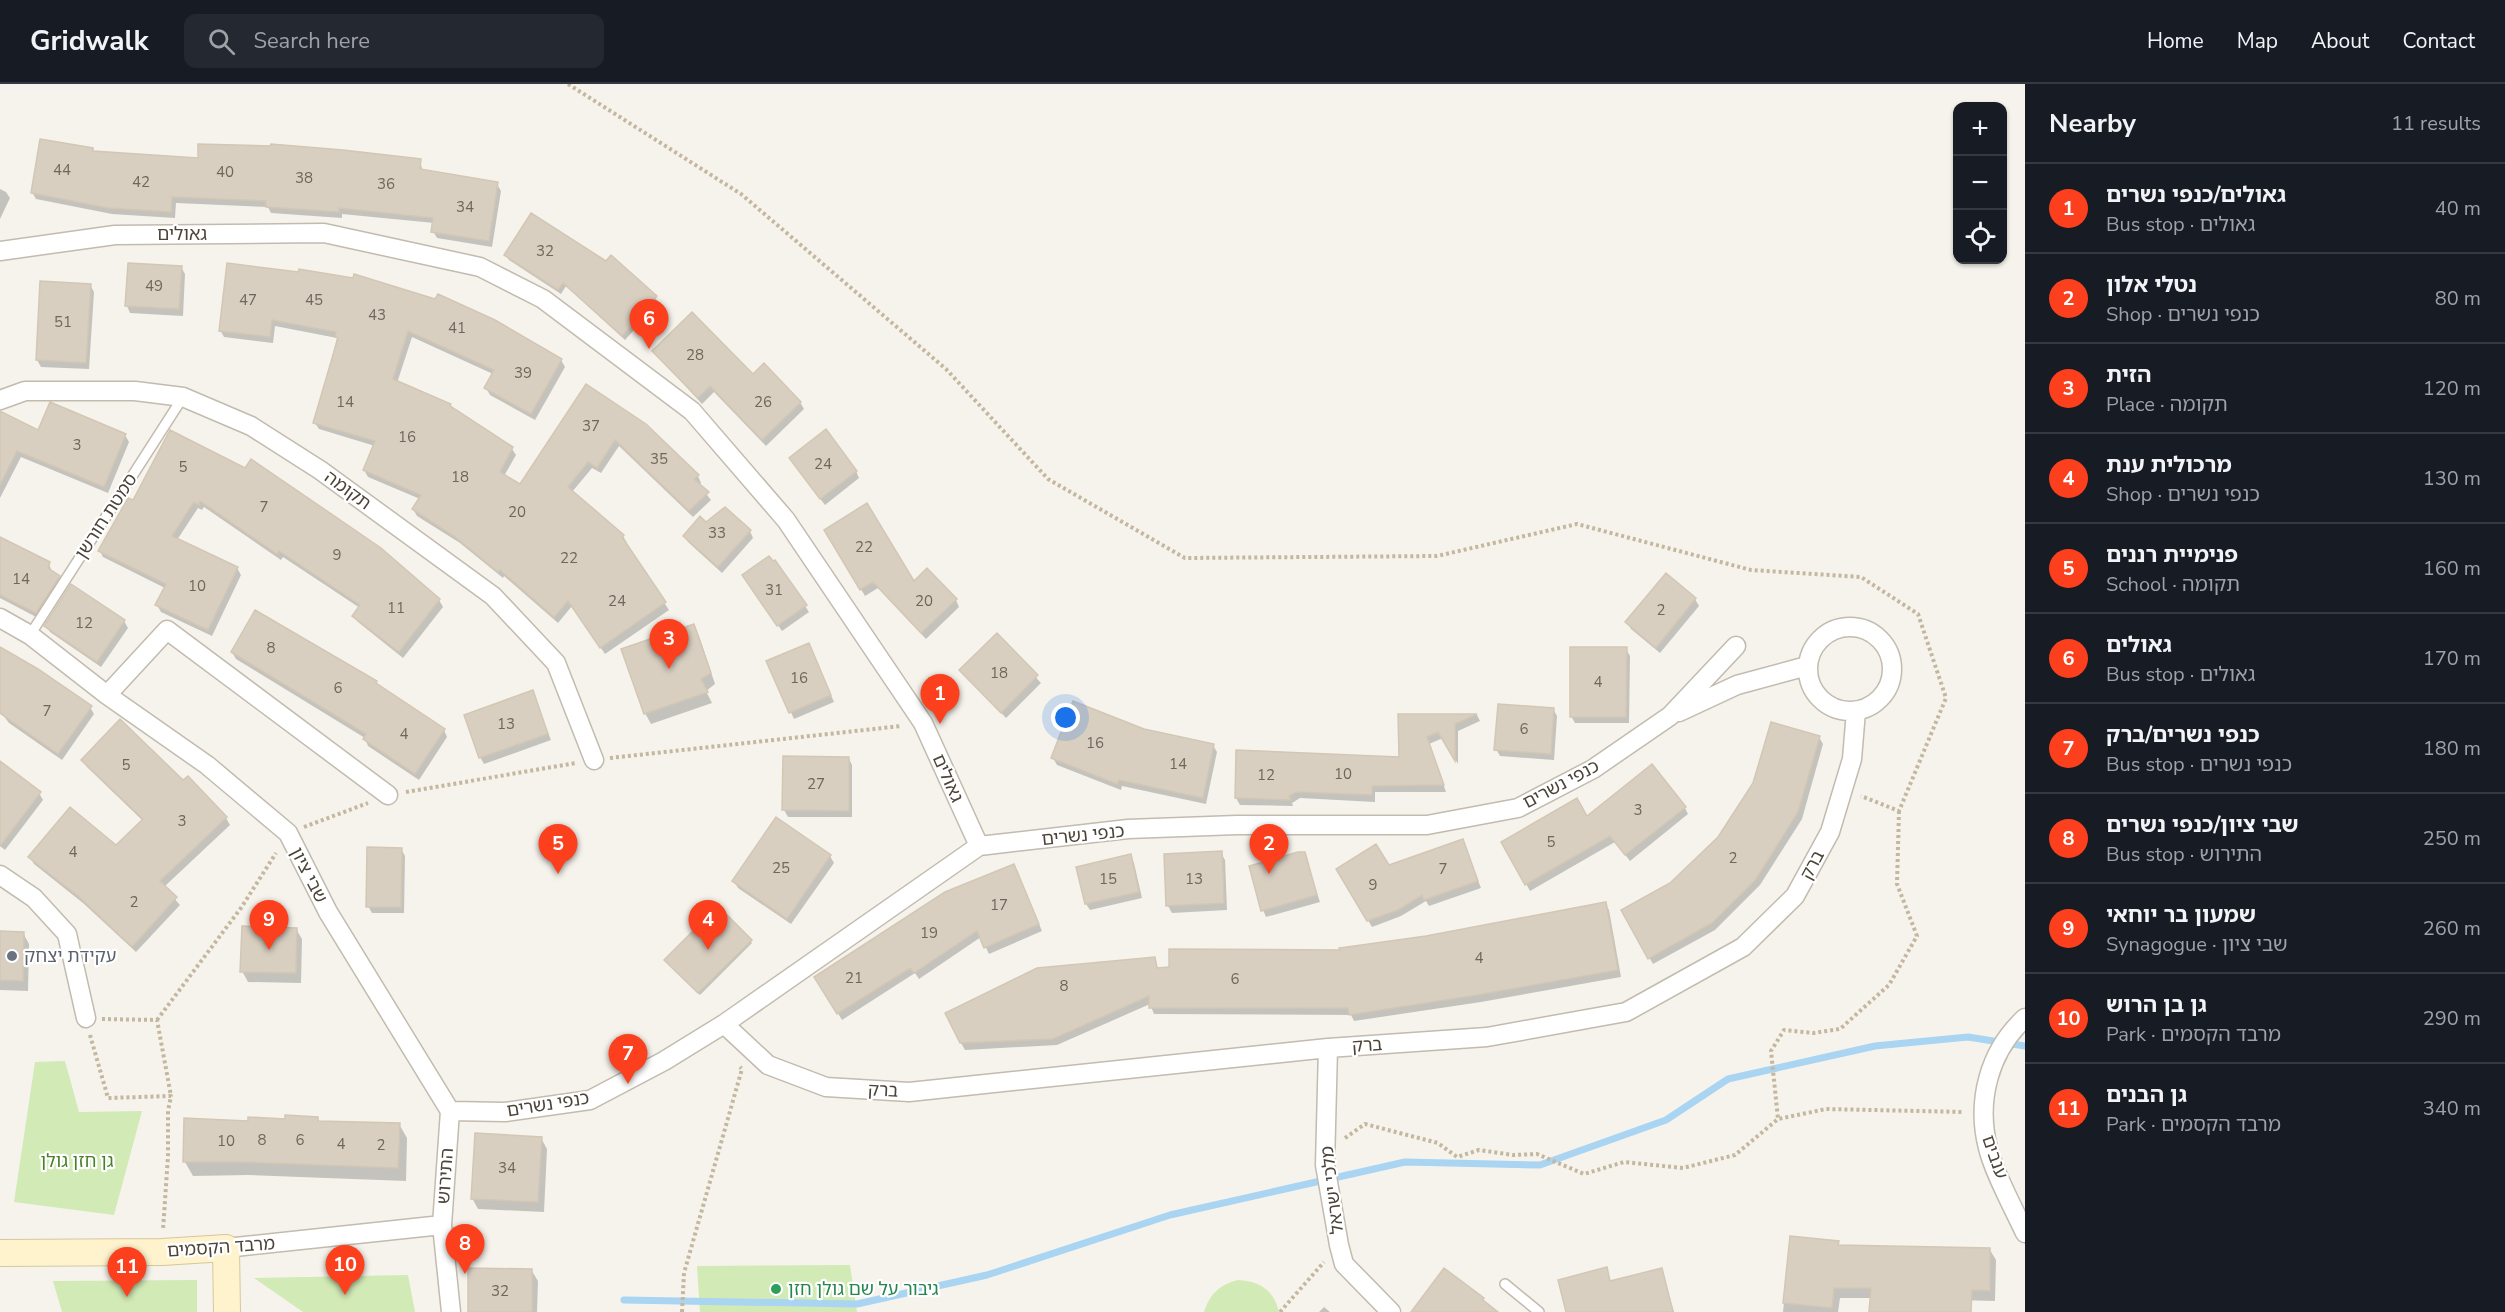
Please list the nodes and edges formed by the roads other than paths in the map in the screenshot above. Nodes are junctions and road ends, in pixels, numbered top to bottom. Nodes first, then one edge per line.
1 (0, 251) edge
2 (183, 396) junction
3 (0, 400) edge
4 (0, 618) edge
5 (30, 635) junction
6 (1736, 646) dead end
7 (1807, 666) junction
8 (108, 695) junction
9 (1856, 711) junction
10 (1670, 716) junction
11 (594, 760) dead end
12 (388, 795) dead end
13 (979, 846) junction
14 (0, 875) edge
15 (86, 1018) road end
16 (2025, 1018) edge
17 (724, 1024) junction
18 (1328, 1048) junction
19 (450, 1111) junction
20 (442, 1225) junction
21 (2025, 1233) edge
22 (226, 1248) junction
23 (0, 1253) edge
24 (1505, 1284) dead end
25 (227, 1312) edge
26 (451, 1312) edge
27 (1391, 1312) edge
28 (1539, 1312) edge

1 - 13 street, גאולים
2 - 3 street, תקומה
2 - 5 lane, סמטת חורשן
2 - 11 street, תקומה
4 - 5 street, שבי ציון
5 - 8 street, שבי ציון
6 - 10 street, כנפי נשרים
7 - 9 street
7 - 9 street
7 - 10 street
8 - 12 street
8 - 19 street, שבי ציון
9 - 18 street, ברק
10 - 13 street, כנפי נשרים
13 - 17 street, כנפי נשרים
14 - 15 street
16 - 21 street, ענבים
17 - 18 street, ברק
17 - 19 street, כנפי נשרים
18 - 27 street, מלכי ישראל
19 - 20 street, התירוש
20 - 22 street, מרבד הקסמים
20 - 26 street, התירוש
22 - 23 street, מרבד הקסמים
22 - 25 street
24 - 28 lane

